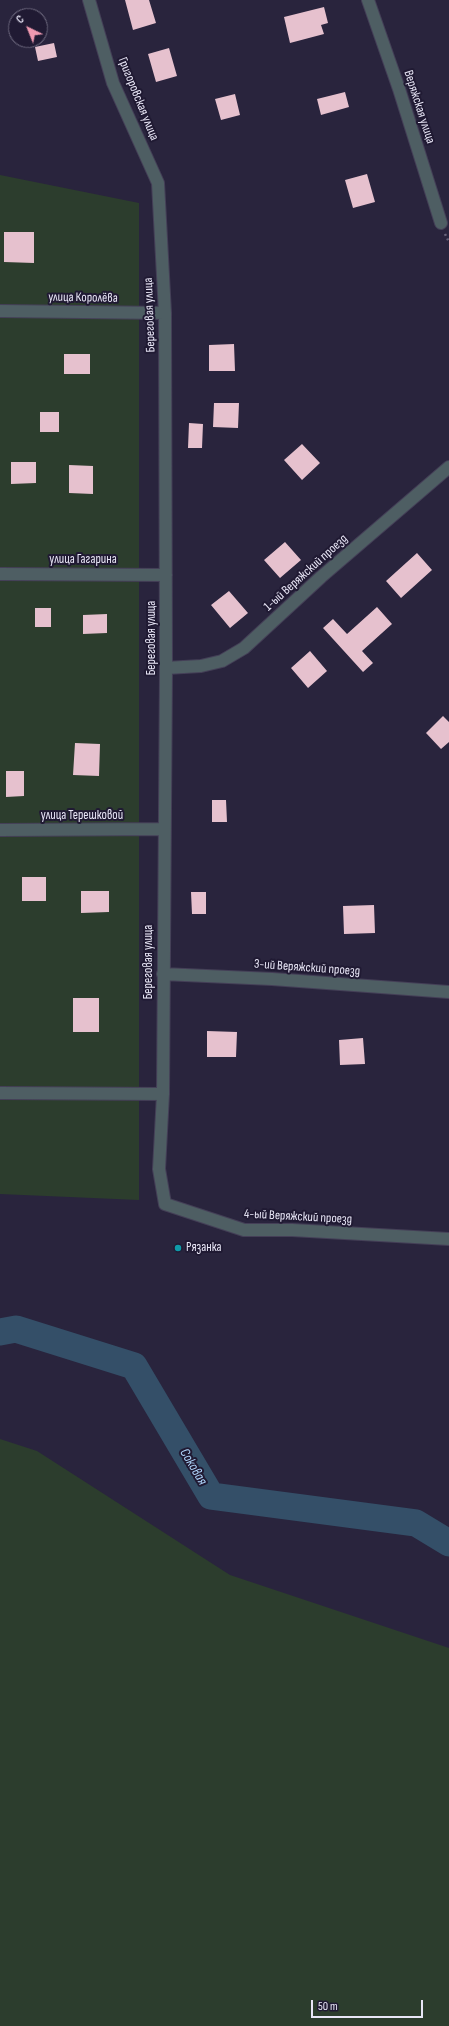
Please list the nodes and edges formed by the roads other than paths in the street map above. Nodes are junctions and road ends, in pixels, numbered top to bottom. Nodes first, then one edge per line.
1 (90, 0) edge
2 (368, 0) edge
3 (158, 183) joint
4 (441, 223) dead end
5 (0, 310) edge
6 (165, 313) junction
7 (449, 467) edge
8 (0, 574) edge
9 (166, 575) junction
10 (166, 668) junction
11 (164, 829) junction
12 (0, 830) edge
13 (163, 974) junction
14 (449, 992) edge
15 (0, 1093) edge
16 (162, 1094) junction
17 (449, 1239) edge

1 - 3 street, Григоровская улица
2 - 4 street, Веряжская улица
3 - 6 street, Береговая улица
5 - 6 street, улица Королёва
6 - 9 street, Береговая улица
7 - 10 street, 1-ый Веряжский проезд
8 - 9 street, улица Гагарина
9 - 10 street, Береговая улица
10 - 11 street, Береговая улица
11 - 12 street, улица Терешковой
11 - 13 street, Береговая улица
13 - 14 street, 3-ий Веряжский проезд
13 - 16 street, Береговая улица
15 - 16 street
16 - 17 street, 4-ый Веряжский проезд

